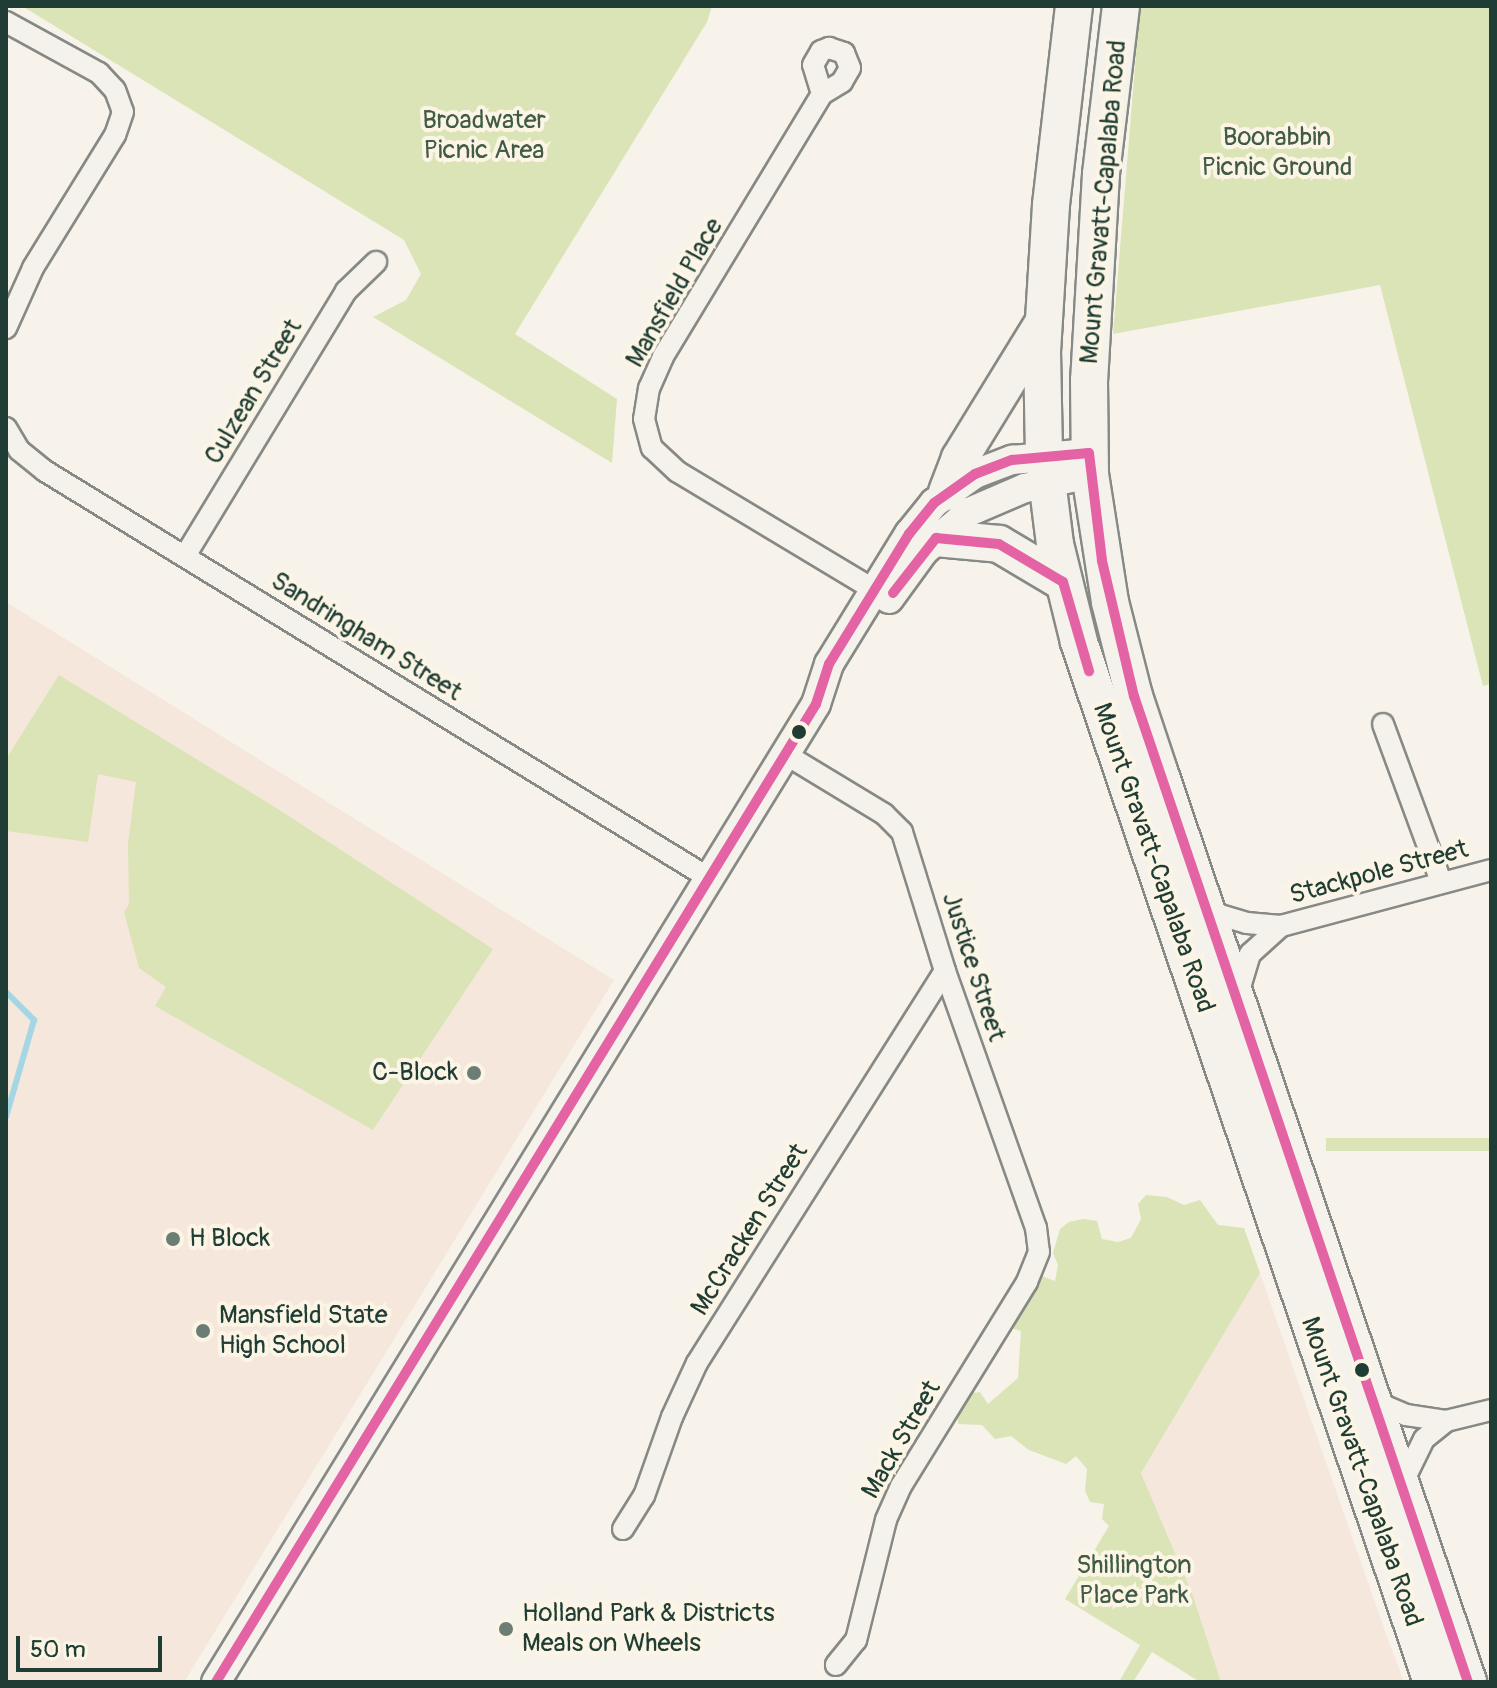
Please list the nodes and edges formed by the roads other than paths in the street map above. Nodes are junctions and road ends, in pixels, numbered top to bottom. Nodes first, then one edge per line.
1 (1074, 6) edge
2 (1121, 6) edge
3 (6, 22) edge
4 (822, 94) dead end
5 (376, 262) dead end
6 (1043, 323) junction
7 (6, 328) edge
8 (6, 428) edge
9 (1090, 464) junction
10 (1045, 469) junction
11 (947, 492) junction
12 (936, 538) junction
13 (185, 556) junction
14 (1063, 582) junction
15 (882, 594) junction
16 (1383, 724) dead end
17 (785, 754) junction
18 (1491, 870) edge
19 (709, 878) junction
20 (1441, 882) junction
21 (1207, 911) junction
22 (1281, 926) junction
23 (945, 971) junction
24 (1236, 1001) junction
25 (1039, 1252) joint
26 (1373, 1401) junction
27 (1491, 1410) edge
28 (1446, 1421) junction
29 (1402, 1484) junction
30 (623, 1529) dead end
31 (836, 1665) dead end
32 (216, 1682) edge
33 (1432, 1682) edge
34 (1468, 1682) edge

1 - 6 highway, Mount Gravatt-Capalaba Road
2 - 9 highway, Mount Gravatt-Capalaba Road
3 - 7 street
4 - 15 street, Mansfield Place
5 - 13 street, Culzean Street
6 - 10 highway, Mount Gravatt-Capalaba Road
6 - 11 highway
8 - 13 street, Sandringham Street
9 - 10 main road
9 - 21 highway, Mount Gravatt-Capalaba Road
10 - 11 main road
10 - 12 main road
10 - 14 highway, Mount Gravatt-Capalaba Road
11 - 15 main road
12 - 14 highway
12 - 15 main road
13 - 19 street, Sandringham Street
14 - 33 highway, Mount Gravatt-Capalaba Road
15 - 17 main road
16 - 20 street
17 - 19 main road
17 - 23 street, Justice Street
18 - 20 street, Stackpole Street
19 - 32 main road
20 - 22 street, Stackpole Street
21 - 22 street, Stackpole Street
21 - 24 highway, Mount Gravatt-Capalaba Road
22 - 24 street, Stackpole Street
23 - 25 street, Justice Street
23 - 30 street, McCracken Street
24 - 26 highway, Mount Gravatt-Capalaba Road
25 - 31 street, Mack Street
26 - 28 street
26 - 29 highway, Mount Gravatt-Capalaba Road
27 - 28 street
28 - 29 street
29 - 34 highway, Mount Gravatt-Capalaba Road

